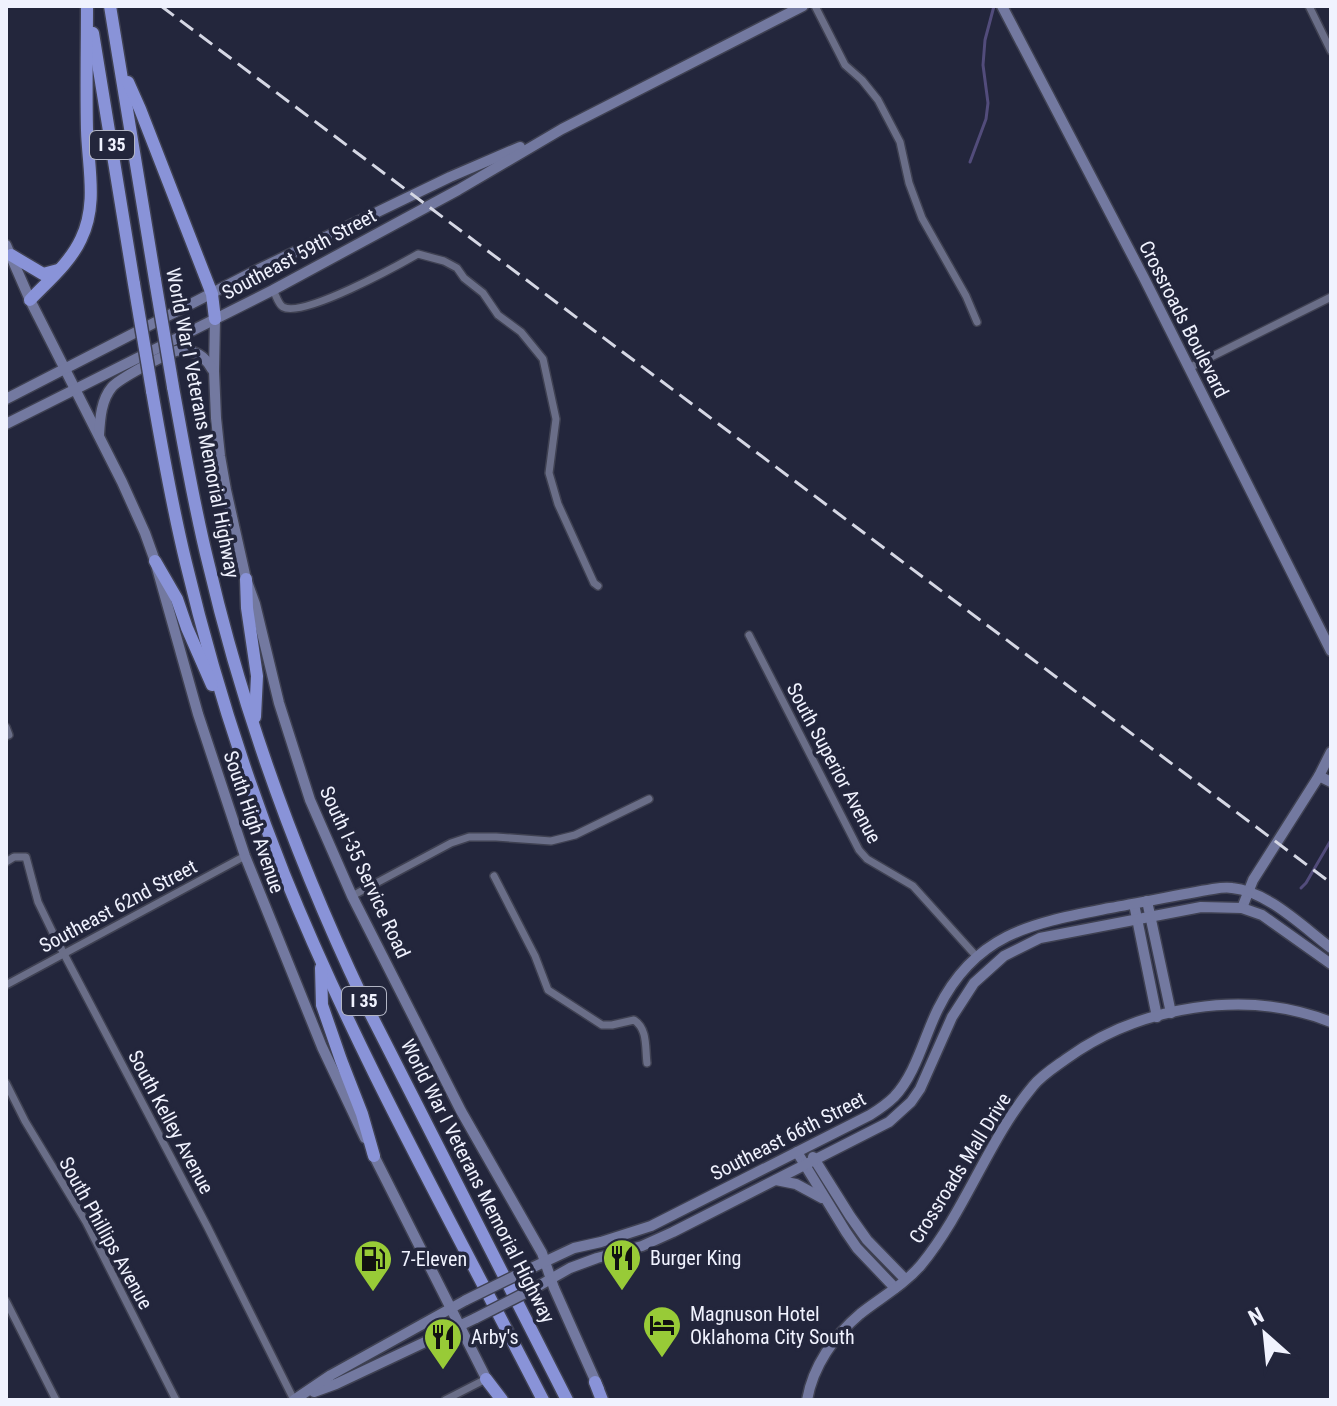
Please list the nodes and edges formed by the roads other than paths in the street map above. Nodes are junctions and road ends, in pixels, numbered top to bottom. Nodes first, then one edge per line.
1 (88, 6) edge
2 (110, 6) edge
3 (815, 6) edge
4 (1002, 6) edge
5 (1309, 6) edge
6 (801, 7) edge
7 (1328, 39) edge
8 (1331, 51) edge
9 (121, 69) junction
10 (562, 129) junction
11 (8, 250) edge
12 (59, 270) junction
13 (273, 290) junction
14 (212, 294) junction
15 (1331, 297) edge
16 (30, 300) junction
17 (215, 319) junction
18 (977, 322) dead end
19 (64, 368) junction
20 (1189, 368) junction
21 (214, 371) junction
22 (76, 390) junction
23 (6, 399) edge
24 (6, 424) edge
25 (99, 435) junction
26 (155, 561) junction
27 (246, 579) junction
28 (598, 586) dead end
29 (749, 635) dead end
30 (1331, 651) edge
31 (255, 728) junction
32 (234, 734) junction
33 (1331, 752) edge
34 (1319, 776) junction
35 (1331, 782) edge
36 (649, 799) dead end
37 (245, 856) junction
38 (6, 862) edge
39 (494, 876) dead end
40 (1249, 891) junction
41 (352, 896) junction
42 (1147, 901) junction
43 (1134, 904) junction
44 (1242, 908) junction
45 (1150, 916) junction
46 (1137, 919) junction
47 (1331, 948) edge
48 (64, 953) junction
49 (977, 957) junction
50 (320, 961) junction
51 (1331, 964) edge
52 (6, 985) edge
53 (1171, 1013) junction
54 (1157, 1017) junction
55 (1331, 1022) edge
56 (647, 1063) dead end
57 (6, 1083) edge
58 (802, 1149) junction
59 (374, 1156) junction
60 (816, 1160) junction
61 (805, 1165) junction
62 (776, 1180) junction
63 (828, 1203) junction
64 (544, 1261) junction
65 (905, 1279) junction
66 (551, 1280) junction
67 (895, 1288) junction
68 (6, 1301) edge
69 (451, 1309) junction
70 (459, 1326) junction
71 (486, 1379) junction
72 (595, 1382) joint
73 (56, 1400) edge
74 (176, 1400) edge
75 (294, 1400) edge
76 (445, 1400) edge
77 (500, 1400) edge
78 (543, 1400) edge
79 (567, 1400) edge
80 (604, 1400) edge
81 (807, 1400) edge

1 - 12 highway
1 - 32 highway, World War I Veterans Memorial Highway / I 35, bridge
2 - 9 highway, World War I Veterans Memorial Highway / I 35
3 - 18 street
4 - 20 main road, Crossroads Boulevard
5 - 7 street
6 - 10 main road, Southeast 59th Street
7 - 8 street
9 - 14 highway
9 - 31 highway, World War I Veterans Memorial Highway / I 35, bridge
10 - 13 main road, Southeast 59th Street
10 - 14 main road, Southeast 59th Street
11 - 12 highway
11 - 16 main road, South High Avenue
12 - 16 highway
13 - 17 main road, Southeast 59th Street
13 - 28 street
14 - 17 highway
14 - 19 main road, Southeast 59th Street
15 - 20 street
16 - 19 main road, South High Avenue
17 - 21 main road, South I-35 Service Road
17 - 22 main road, Southeast 59th Street
19 - 22 main road, South High Avenue
19 - 23 main road, Southeast 59th Street
20 - 30 main road, Crossroads Boulevard
21 - 25 main road
21 - 27 main road, South I-35 Service Road
22 - 24 main road, Southeast 59th Street
22 - 25 main road, South High Avenue
25 - 26 main road, South High Avenue
26 - 32 highway
26 - 37 main road, South High Avenue
27 - 31 highway
27 - 41 main road, South I-35 Service Road
29 - 49 street, South Superior Avenue
31 - 79 highway, World War I Veterans Memorial Highway / I 35
32 - 50 highway, World War I Veterans Memorial Highway / I 35
33 - 34 main road
34 - 35 main road
34 - 40 main road
36 - 41 street
37 - 48 street, Southeast 62nd Street
37 - 59 main road, South High Avenue
38 - 48 street, South Kelley Avenue
39 - 56 street
40 - 42 main road, Southeast 66th Street
40 - 44 main road
40 - 47 main road
41 - 64 main road, South I-35 Service Road
42 - 43 main road, Southeast 66th Street
42 - 45 main road
43 - 46 main road
43 - 49 main road, Southeast 66th Street
44 - 45 main road, Southeast 66th Street
44 - 51 main road
45 - 46 main road, Southeast 66th Street
45 - 53 main road
46 - 54 main road
46 - 60 main road, Southeast 66th Street
48 - 52 street, Southeast 62nd Street
48 - 75 street, South Kelley Avenue
49 - 58 main road, Southeast 66th Street
50 - 59 highway
50 - 78 highway, World War I Veterans Memorial Highway / I 35
53 - 54 main road, Crossroads Mall Drive
53 - 55 main road, Crossroads Mall Drive
54 - 65 main road, Crossroads Mall Drive
57 - 74 street, South Phillips Avenue
58 - 60 main road
58 - 61 main road
58 - 64 main road, Southeast 66th Street
59 - 69 main road, South High Avenue
60 - 61 main road, Southeast 66th Street
60 - 65 main road
61 - 62 main road, Southeast 66th Street
61 - 63 main road
62 - 63 main road
62 - 66 main road, Southeast 66th Street
63 - 67 main road
64 - 66 main road, South I-35 Service Road
64 - 69 main road, Southeast 66th Street, bridge
65 - 67 main road, Crossroads Mall Drive
66 - 70 main road, Southeast 66th Street, bridge
66 - 72 main road, South I-35 Service Road
67 - 81 main road, Crossroads Mall Drive
68 - 73 street
69 - 70 main road, South High Avenue
69 - 75 main road, Southeast 66th Street
70 - 71 main road, South High Avenue
70 - 75 main road, Southeast 66th Street
71 - 76 street
71 - 77 highway
72 - 80 highway

